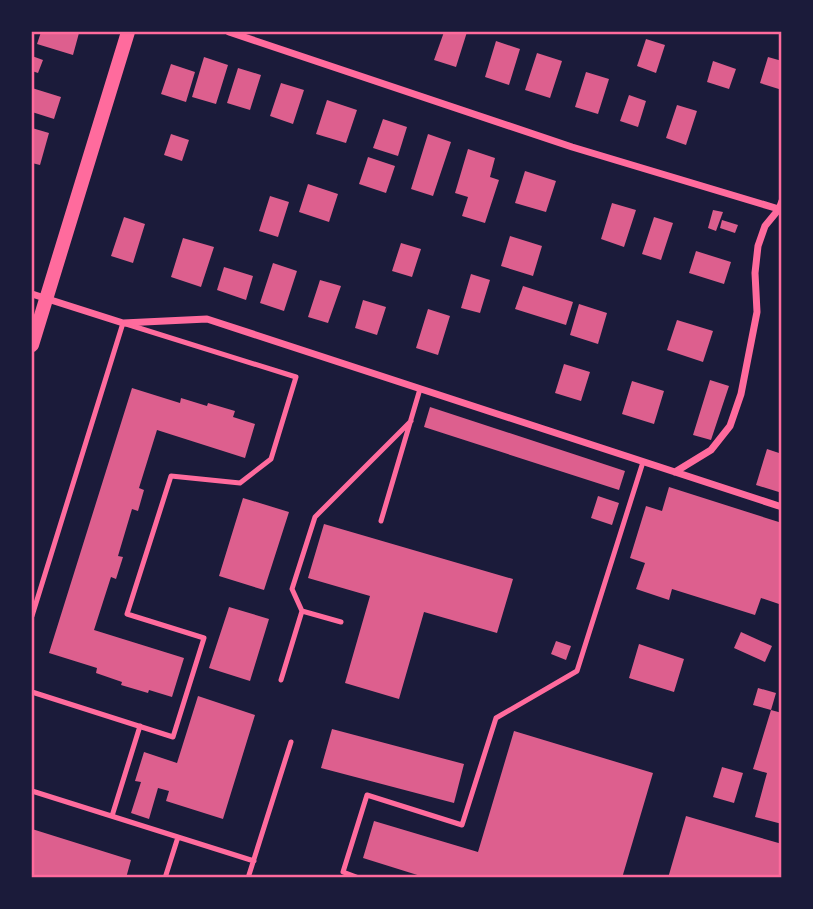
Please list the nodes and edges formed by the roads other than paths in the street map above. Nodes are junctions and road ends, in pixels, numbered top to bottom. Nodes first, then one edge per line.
1 (128, 32) edge
2 (229, 32) edge
3 (781, 207) edge
4 (32, 294) edge
5 (46, 299) junction
6 (123, 323) junction
7 (32, 345) edge
8 (420, 389) junction
9 (411, 421) junction
10 (643, 462) junction
11 (675, 472) junction
12 (782, 507) edge
13 (381, 521) dead end
14 (302, 611) junction
15 (32, 616) edge
16 (341, 622) dead end
17 (281, 680) dead end
18 (32, 692) edge
19 (140, 726) junction
20 (291, 742) dead end
21 (32, 791) edge
22 (112, 816) junction
23 (178, 837) junction
24 (254, 861) junction
25 (165, 877) edge
26 (248, 877) edge
27 (359, 877) edge

1 - 5 main road
2 - 3 street
3 - 11 street
4 - 5 street
5 - 6 street
5 - 7 main road
6 - 8 street
6 - 15 lane
6 - 19 lane
8 - 9 lane
8 - 10 street
9 - 13 lane
9 - 14 lane
10 - 11 street
10 - 27 lane
11 - 12 street
14 - 16 lane
14 - 17 lane
18 - 19 lane
19 - 22 lane
20 - 24 lane
21 - 22 lane
22 - 23 lane
23 - 24 lane
23 - 25 lane
24 - 26 lane

